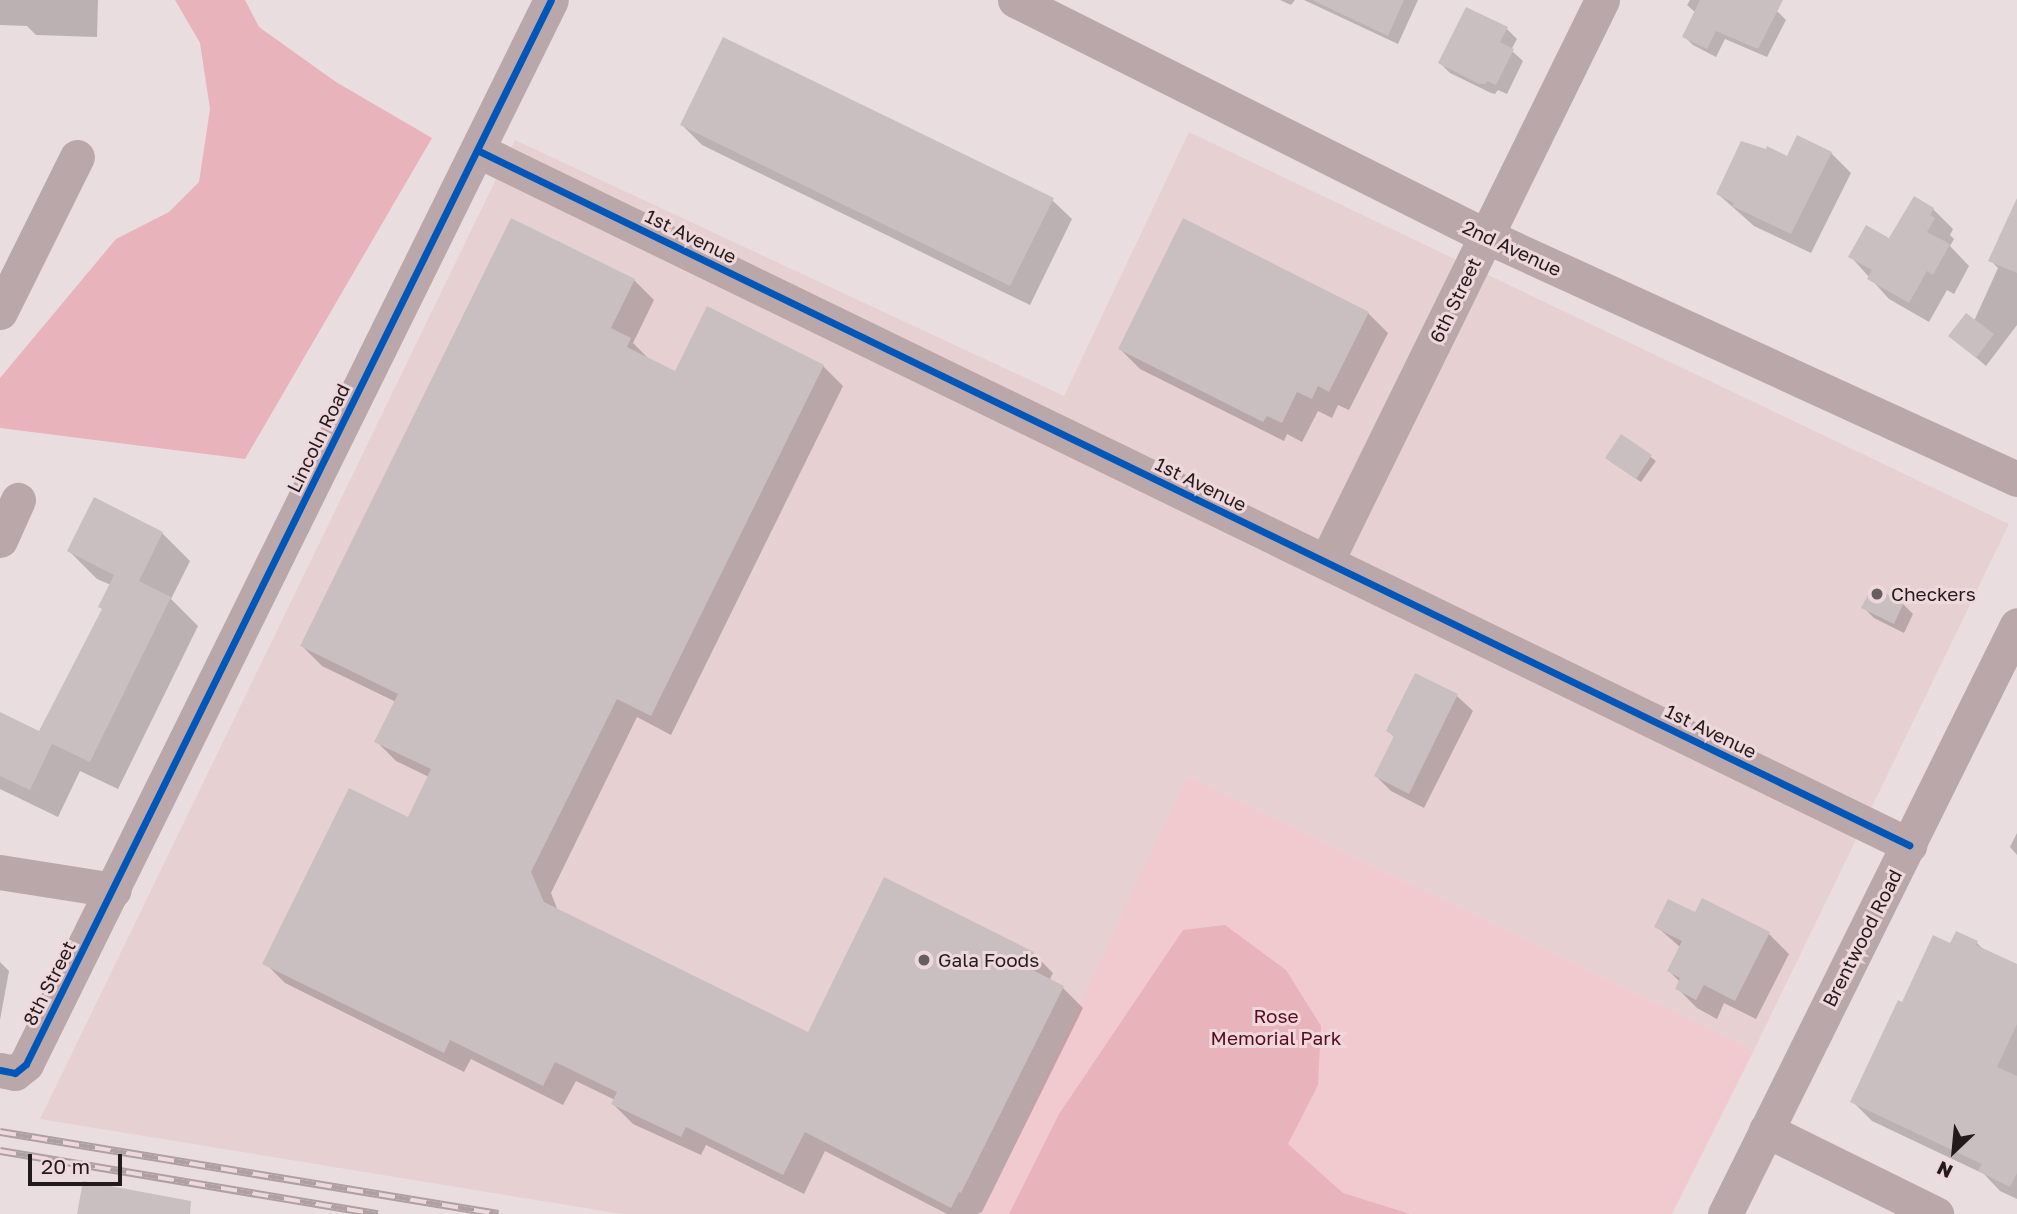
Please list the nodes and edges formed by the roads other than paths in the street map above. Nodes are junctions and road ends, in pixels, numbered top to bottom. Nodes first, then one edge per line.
1 (551, 0) edge
2 (1015, 0) edge
3 (1602, 0) edge
4 (479, 151) junction
5 (77, 157) dead end
6 (1486, 236) junction
7 (0, 312) edge
8 (2017, 479) edge
9 (18, 499) dead end
10 (0, 540) edge
11 (1325, 562) junction
12 (2017, 625) edge
13 (1909, 845) junction
14 (0, 872) edge
15 (114, 890) junction
16 (0, 1070) edge
17 (1766, 1130) junction
18 (1725, 1214) edge
19 (1936, 1214) edge

1 - 4 street, Lincoln Road
2 - 6 street, 2nd Avenue
3 - 6 street, 6th Street
4 - 11 street, 1st Avenue
4 - 15 street, Lincoln Road
5 - 7 street
6 - 8 street, 2nd Avenue
6 - 11 street, 6th Street
9 - 10 street
11 - 13 street, 1st Avenue
12 - 13 street, Brentwood Road
13 - 17 street, Brentwood Road
14 - 15 street
15 - 16 street, 8th Street
17 - 18 street, Brentwood Road
17 - 19 street

